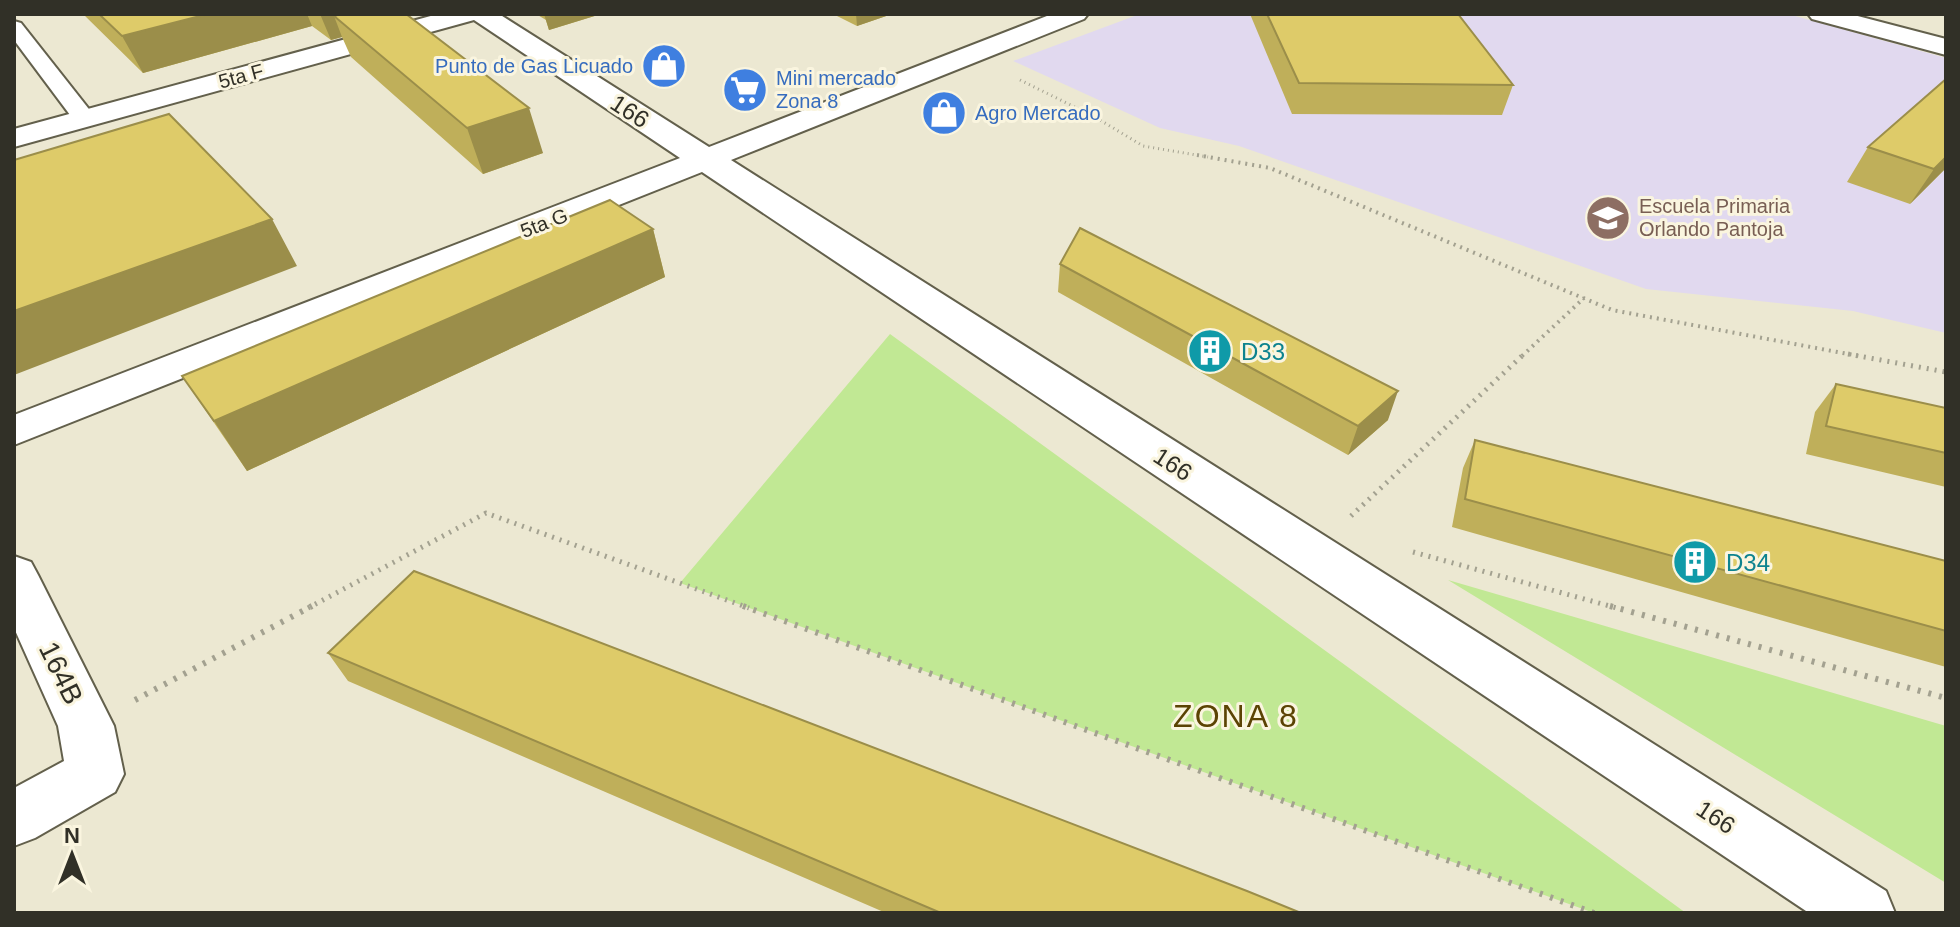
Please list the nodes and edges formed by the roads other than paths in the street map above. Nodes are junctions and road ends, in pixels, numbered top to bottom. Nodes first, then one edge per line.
1 (467, 14) edge
2 (482, 14) edge
3 (1075, 14) edge
4 (1821, 14) edge
5 (14, 27) edge
6 (1946, 47) edge
7 (84, 118) junction
8 (14, 138) edge
9 (705, 160) junction
10 (14, 431) edge
11 (14, 575) edge
12 (14, 819) edge
13 (1864, 913) edge

1 - 7 street, 5ta F
2 - 9 street, 166
3 - 9 street, 5ta G
4 - 6 street
5 - 7 lane
7 - 8 street, 5ta F
9 - 10 street, 5ta G
9 - 13 street, 166
11 - 12 street, 164B

